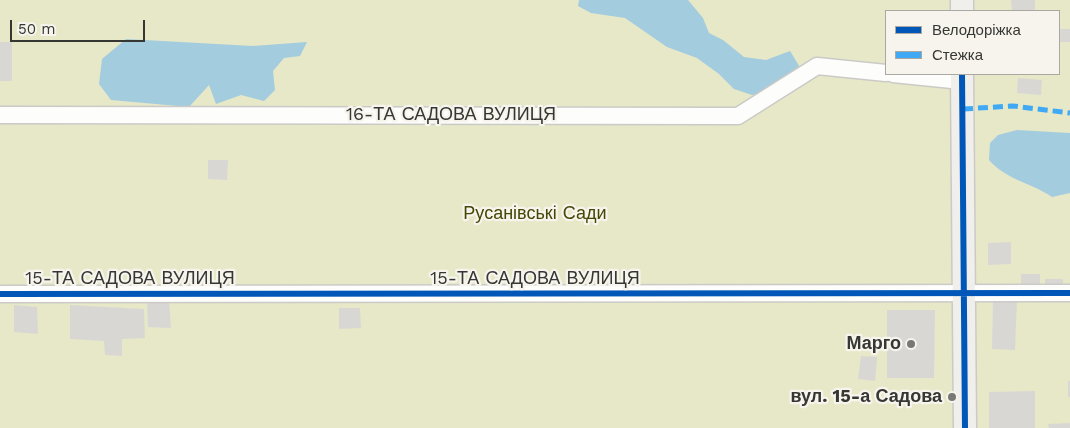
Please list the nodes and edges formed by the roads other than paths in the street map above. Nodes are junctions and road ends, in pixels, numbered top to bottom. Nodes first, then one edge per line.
1 (885, 73) edge
2 (910, 75) edge
3 (962, 78) edge
4 (0, 115) edge
5 (964, 293) junction
6 (1070, 293) edge
7 (0, 294) edge
8 (965, 428) edge

1 - 4 street, 16-ТА САДОВА ВУЛИЦЯ
2 - 3 street
3 - 5 main road
5 - 6 street, 15-ТА САДОВА ВУЛИЦЯ
5 - 7 street, 15-ТА САДОВА ВУЛИЦЯ
5 - 8 main road

